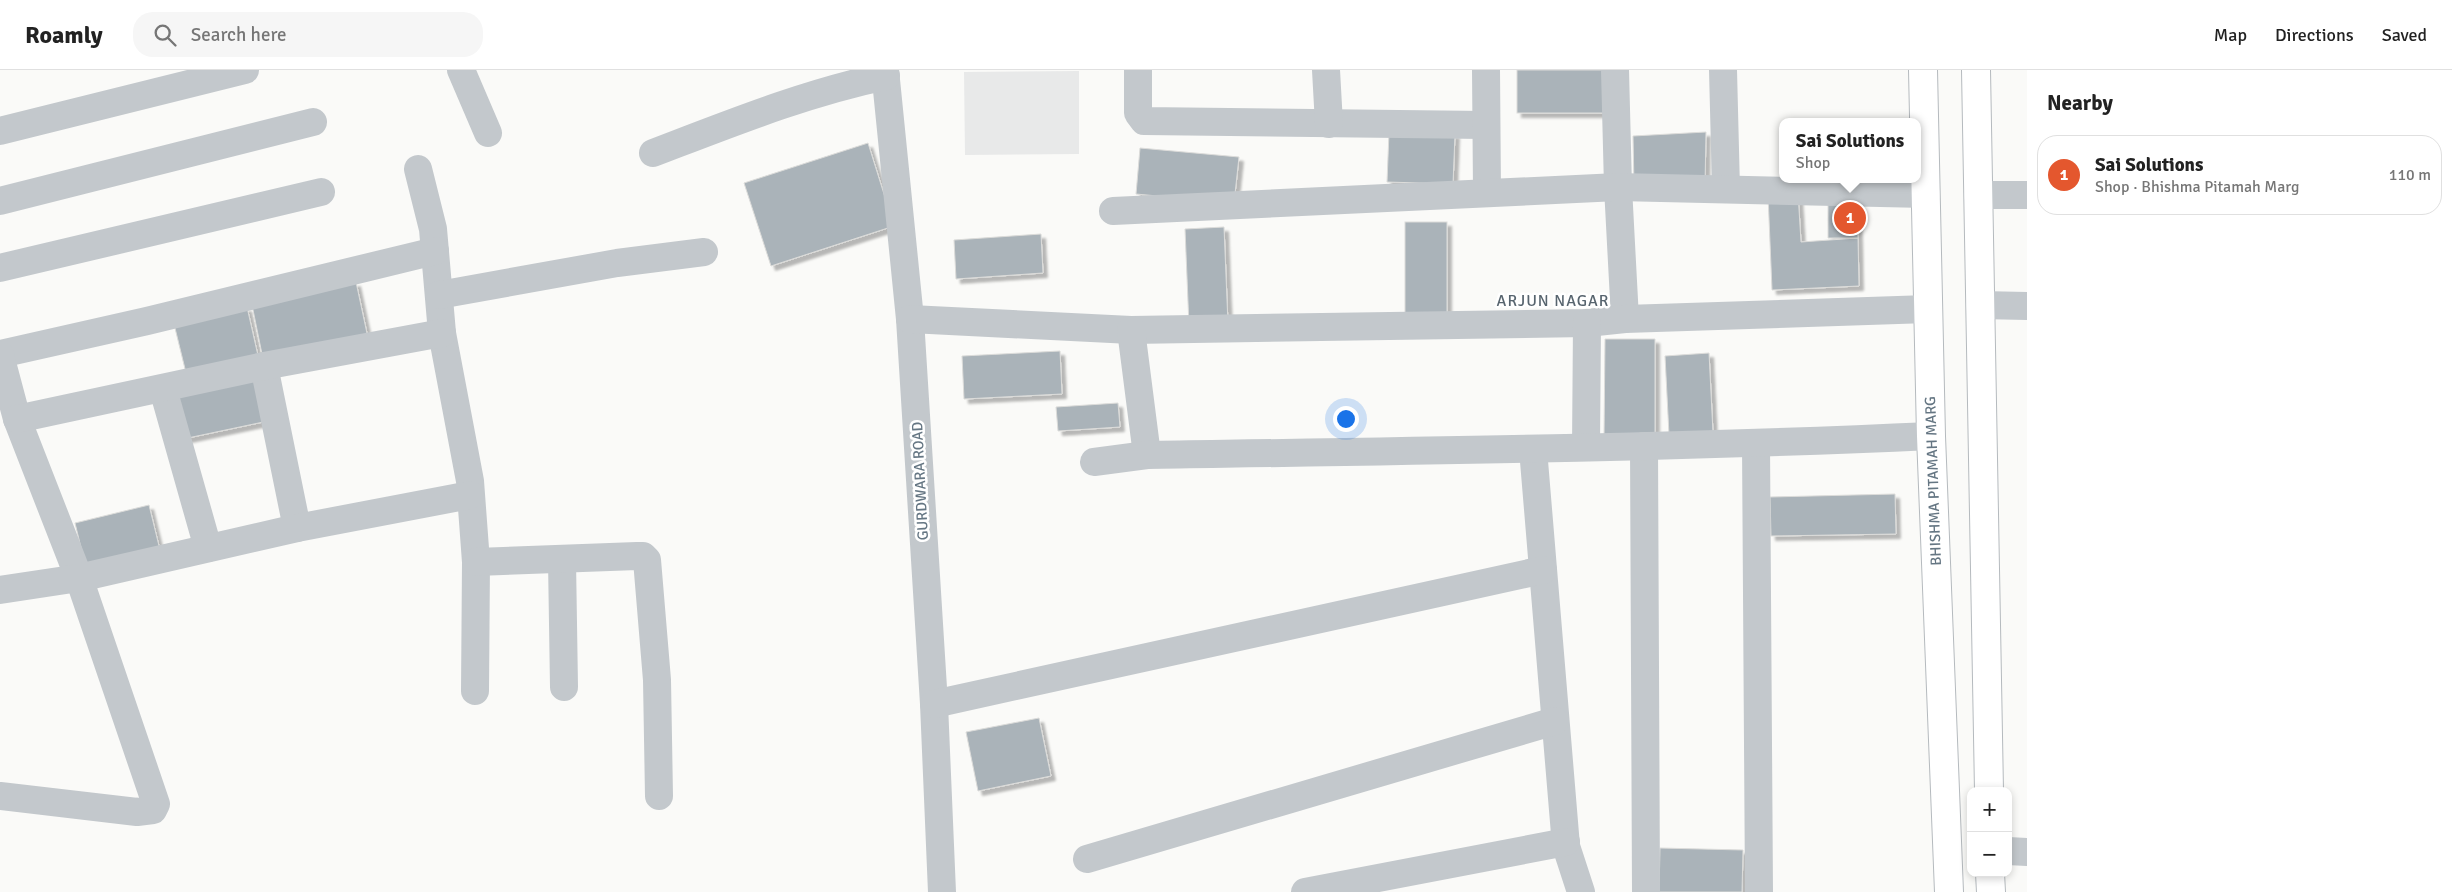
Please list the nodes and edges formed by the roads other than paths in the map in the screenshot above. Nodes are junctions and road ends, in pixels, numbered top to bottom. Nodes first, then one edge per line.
1 (245, 70) edge
2 (461, 70) edge
3 (1138, 70) edge
4 (1326, 70) edge
5 (1486, 70) edge
6 (1615, 70) edge
7 (1723, 70) edge
8 (1923, 70) edge
9 (1976, 70) edge
10 (886, 73) edge
11 (313, 122) dead end
12 (1329, 124) junction
13 (1485, 125) junction
14 (0, 131) edge
15 (488, 133) dead end
16 (653, 153) dead end
17 (418, 169) dead end
18 (1618, 187) junction
19 (1726, 189) junction
20 (321, 192) dead end
21 (1486, 192) junction
22 (1926, 194) junction
23 (1978, 195) junction
24 (2027, 195) edge
25 (0, 201) edge
26 (1113, 211) dead end
27 (435, 251) junction
28 (704, 252) dead end
29 (0, 268) edge
30 (439, 295) junction
31 (1980, 305) junction
32 (2027, 306) edge
33 (1928, 309) junction
34 (910, 319) junction
35 (1625, 319) junction
36 (1587, 323) junction
37 (1131, 330) junction
38 (442, 333) junction
39 (0, 355) edge
40 (264, 366) junction
41 (164, 389) junction
42 (17, 419) junction
43 (1931, 436) junction
44 (1756, 444) junction
45 (1644, 446) junction
46 (1586, 447) junction
47 (1532, 449) junction
48 (1147, 455) junction
49 (1094, 462) dead end
50 (470, 495) junction
51 (297, 528) junction
52 (208, 548) junction
53 (562, 560) junction
54 (476, 562) junction
55 (1543, 570) junction
56 (79, 578) junction
57 (0, 590) edge
58 (564, 687) dead end
59 (474, 691) dead end
60 (934, 704) junction
61 (1555, 721) junction
62 (1989, 787) edge
63 (0, 796) edge
64 (659, 796) dead end
65 (1566, 842) junction
66 (2012, 851) edge
67 (2027, 852) edge
68 (1087, 858) dead end
69 (1990, 877) edge
70 (942, 892) edge
71 (1305, 892) edge
72 (1581, 892) edge
73 (1646, 892) edge
74 (1759, 892) edge
75 (1949, 892) edge
76 (1991, 892) edge

1 - 14 street
2 - 15 street
3 - 12 street
4 - 12 street
5 - 13 street
6 - 18 street
7 - 19 street
8 - 22 main road, BHISHMA PITAMAH MARG
9 - 23 main road
10 - 16 street
10 - 34 street, GURDWARA ROAD
11 - 25 street
12 - 13 street
13 - 21 street
17 - 27 street
18 - 19 street
18 - 21 street
18 - 35 street
19 - 22 street
20 - 29 street
21 - 26 street
22 - 33 main road, BHISHMA PITAMAH MARG
23 - 24 street
23 - 31 main road
27 - 30 street
27 - 39 street
28 - 30 street
30 - 38 street
31 - 32 street
31 - 62 main road
33 - 35 street
33 - 43 main road, BHISHMA PITAMAH MARG
34 - 37 street
34 - 60 street, GURDWARA ROAD
35 - 36 street
36 - 37 street
36 - 46 street
37 - 48 street
38 - 40 street
38 - 50 street
39 - 42 street
40 - 41 street
40 - 51 street
41 - 42 street
41 - 52 street
42 - 56 street
43 - 44 street
43 - 75 main road, BHISHMA PITAMAH MARG
44 - 45 street
44 - 74 street
45 - 46 street
45 - 73 street
46 - 47 street
47 - 48 street
47 - 55 street
48 - 49 street
50 - 51 street
50 - 54 street
51 - 52 street
52 - 56 street
53 - 54 street
53 - 58 street
53 - 64 street
54 - 59 street
55 - 60 street
55 - 61 street
56 - 57 street
56 - 63 street
60 - 70 street, GURDWARA ROAD
61 - 65 street
61 - 68 street
65 - 71 street
65 - 72 street
66 - 67 street
69 - 76 main road

